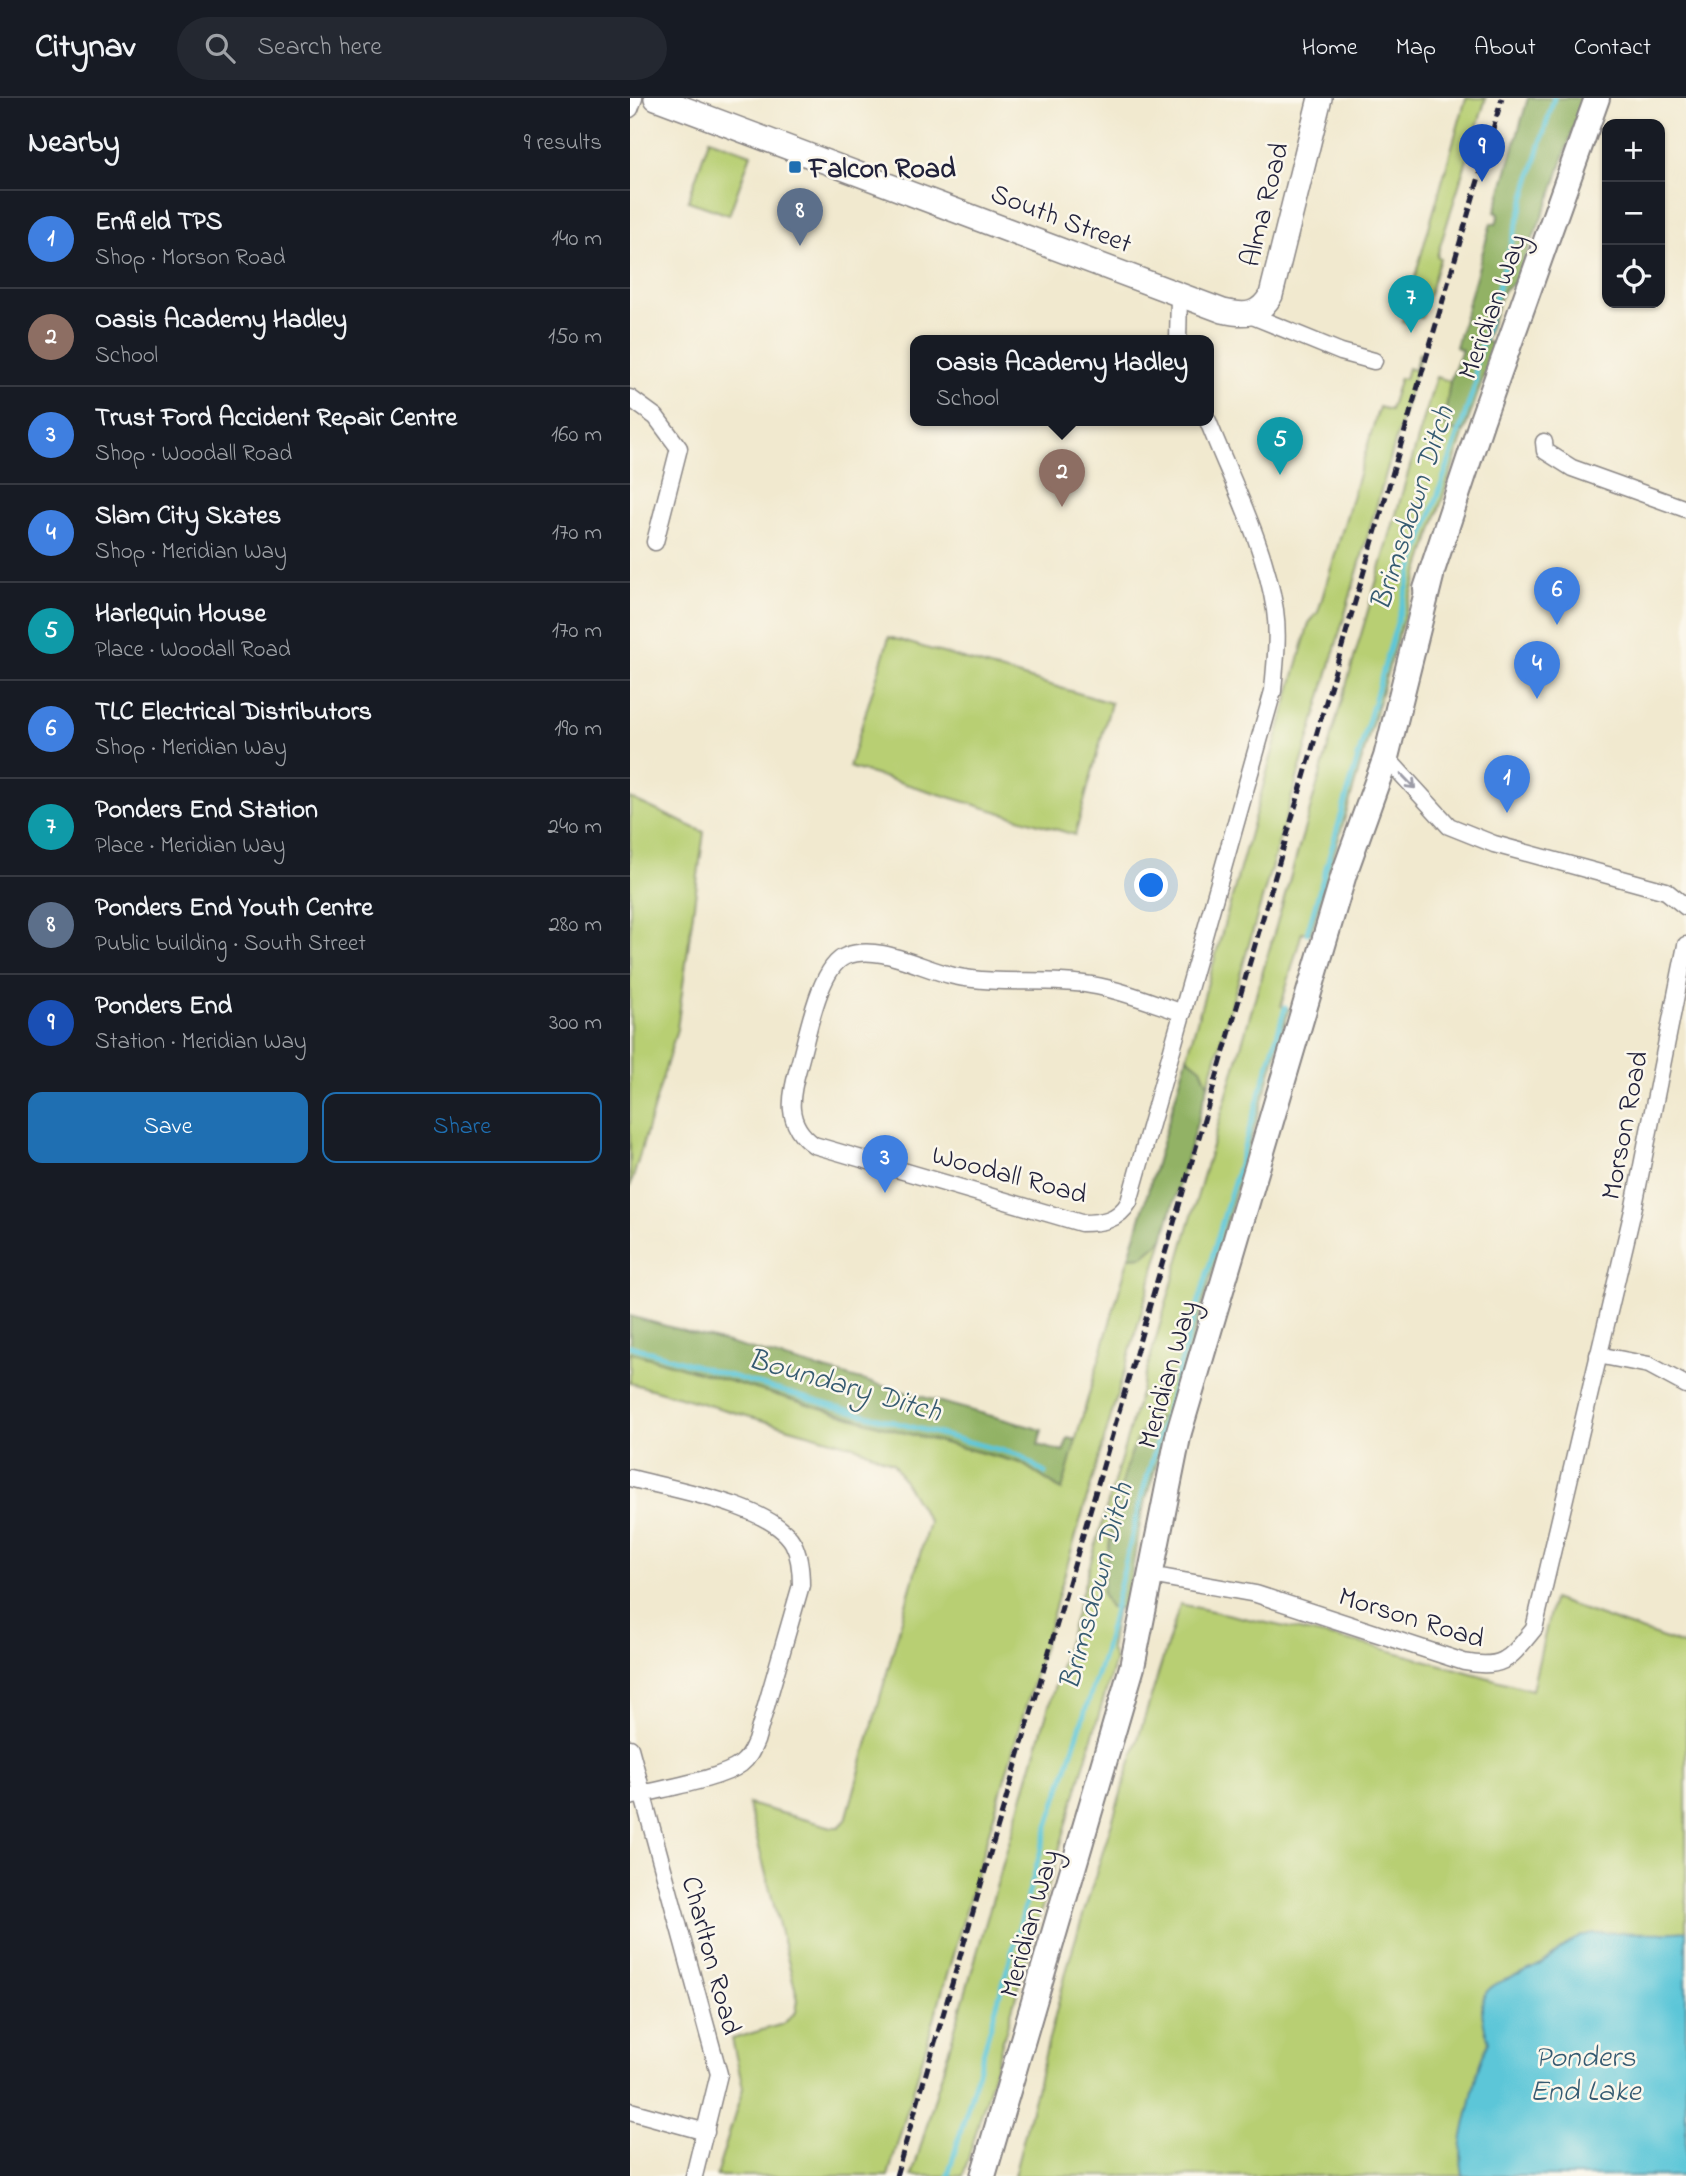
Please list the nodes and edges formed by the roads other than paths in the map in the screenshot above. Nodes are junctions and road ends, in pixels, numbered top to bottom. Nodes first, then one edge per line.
1 (634, 98) edge
2 (1320, 98) edge
3 (1597, 98) edge
4 (660, 99) edge
5 (630, 109) edge
6 (1180, 295) junction
7 (1250, 315) junction
8 (1178, 335) edge
9 (1374, 361) dead end
10 (630, 398) edge
11 (1210, 426) edge
12 (1544, 442) dead end
13 (1686, 509) edge
14 (655, 542) dead end
15 (1431, 576) junction
16 (1385, 757) junction
17 (1343, 874) junction
18 (1686, 907) edge
19 (1686, 945) edge
20 (1183, 1013) junction
21 (1598, 1355) junction
22 (1686, 1385) edge
23 (630, 1478) edge
24 (1150, 1575) junction
25 (630, 1748) edge
26 (636, 1795) edge
27 (630, 2111) edge
28 (706, 2132) junction
29 (694, 2176) edge
30 (983, 2176) edge

1 - 5 street
2 - 7 street, Alma Road
3 - 15 main road, Meridian Way
4 - 6 street, South Street
6 - 7 street, South Street
6 - 8 street
7 - 9 street
10 - 14 street
11 - 20 street, Woodall Road
12 - 13 street
15 - 16 main road, Meridian Way
15 - 17 main road, Meridian Way
16 - 17 main road, Meridian Way
16 -> 18 street
17 - 24 main road, Meridian Way
19 - 21 street, Morson Road
20 - 20 street, Woodall Road
21 - 22 street
21 - 24 street, Morson Road
23 - 26 street
24 - 30 main road, Meridian Way
25 - 26 street, Charlton Road
26 - 28 street, Charlton Road
27 - 28 street
28 - 29 street, Charlton Road

